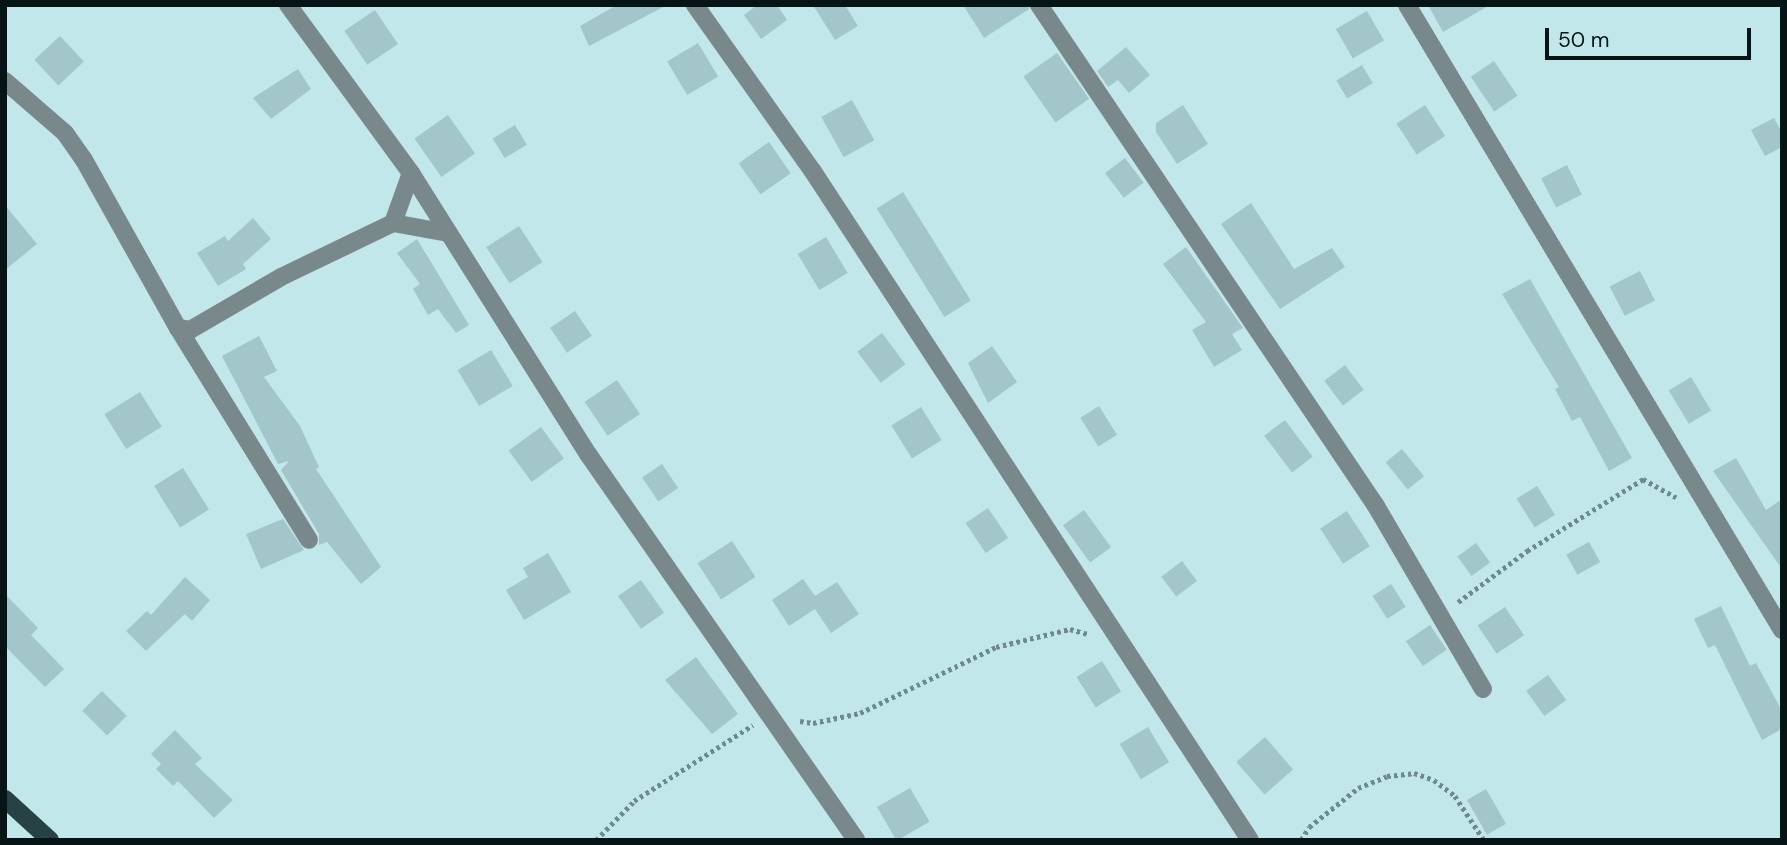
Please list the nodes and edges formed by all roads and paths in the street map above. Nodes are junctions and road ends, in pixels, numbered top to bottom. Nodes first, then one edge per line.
1 (288, 5) edge
2 (695, 5) edge
3 (1039, 5) edge
4 (1407, 5) edge
5 (5, 80) edge
6 (411, 173) junction
7 (393, 223) junction
8 (448, 233) junction
9 (178, 328) junction
10 (1712, 515) junction
11 (309, 540) dead end
12 (1436, 608) junction
13 (1782, 630) edge
14 (1124, 643) junction
15 (1483, 689) dead end
16 (769, 715) junction
17 (5, 799) edge
18 (50, 840) edge
19 (596, 840) edge
20 (856, 840) edge
21 (1250, 840) edge
22 (1301, 840) edge
23 (1484, 840) edge

1 - 6 street
2 - 14 street
3 - 12 street
4 - 10 street
5 - 9 street
6 - 7 street
6 - 8 street
7 - 8 street
7 - 9 street
8 - 16 street
9 - 11 street
10 - 12 path
10 - 13 street
12 - 15 street
14 - 16 path
14 - 21 street
16 - 19 path
16 - 20 street
17 - 18 main road
22 - 23 path

